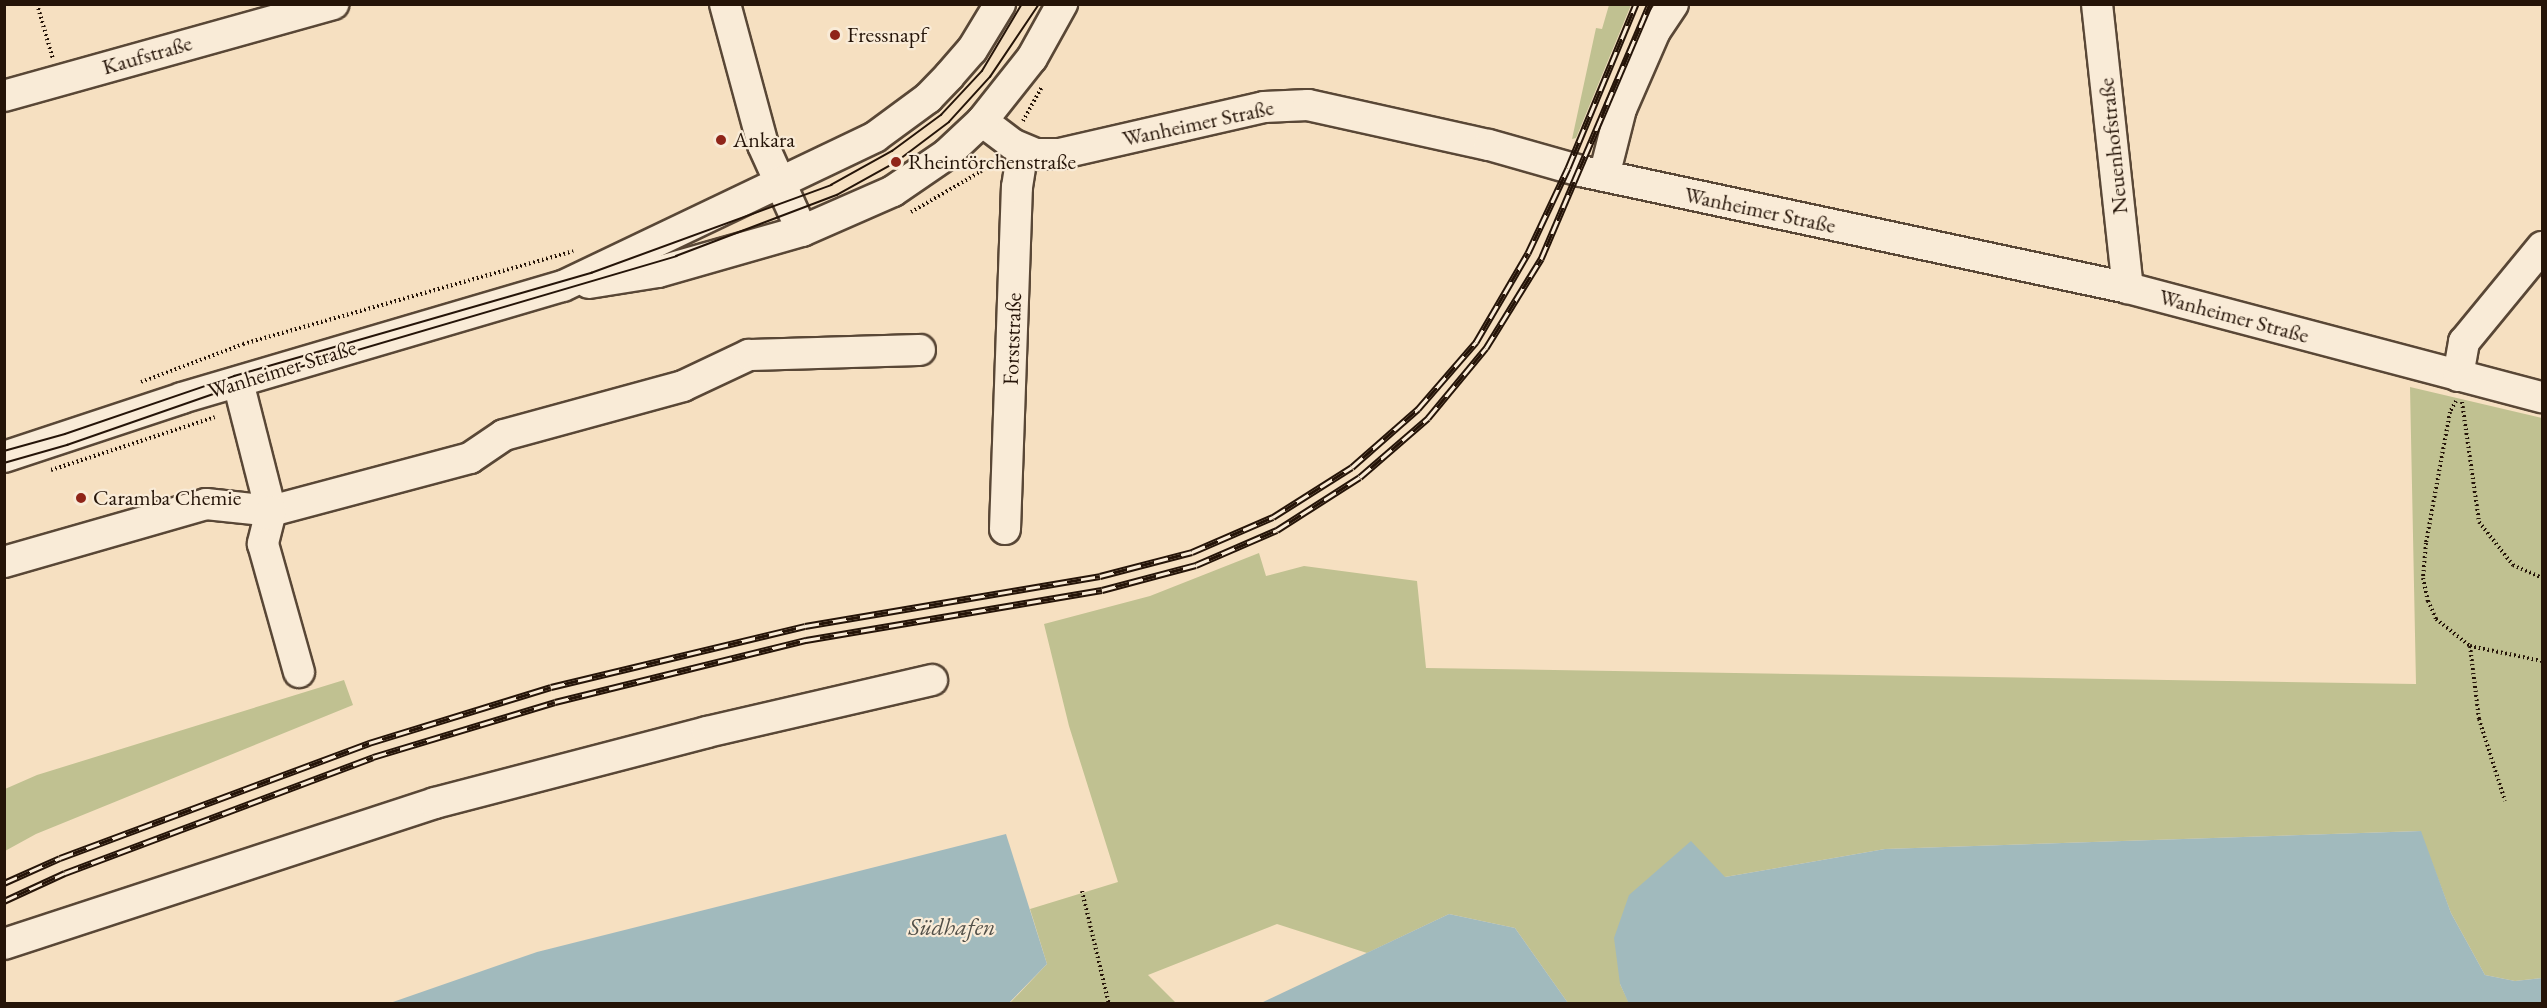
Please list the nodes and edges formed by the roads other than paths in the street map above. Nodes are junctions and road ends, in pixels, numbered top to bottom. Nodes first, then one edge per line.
1 (333, 4) edge
2 (725, 4) edge
3 (1000, 4) edge
4 (1062, 4) edge
5 (1673, 4) edge
6 (2097, 4) edge
7 (288, 10) edge
8 (4, 96) edge
9 (982, 121) junction
10 (1023, 149) junction
11 (1604, 176) junction
12 (780, 183) junction
13 (802, 231) junction
14 (2542, 247) edge
15 (562, 286) junction
16 (2128, 288) junction
17 (920, 350) dead end
18 (2458, 376) junction
19 (241, 394) junction
20 (2542, 397) edge
21 (4, 457) edge
22 (272, 511) junction
23 (1005, 529) dead end
24 (4, 562) edge
25 (299, 672) dead end
26 (932, 680) dead end
27 (4, 944) edge

1 - 7 street, Kaufstraße
2 - 12 street
3 - 12 street
4 - 9 street
5 - 11 street
6 - 16 street, Neuenhofstraße
7 - 8 street, Kaufstraße
9 - 10 street, Wanheimer Straße
9 - 13 street
10 - 11 street, Wanheimer Straße
10 - 23 street, Forststraße
11 - 16 street, Wanheimer Straße
12 - 13 street
12 - 15 street, Wanheimer Straße
13 - 15 street, Wanheimer Straße
14 - 18 street
15 - 19 street, Wanheimer Straße
16 - 18 street, Wanheimer Straße
17 - 22 street
18 - 20 street, Wanheimer Straße
19 - 21 street, Wanheimer Straße
19 - 22 street
22 - 24 street
22 - 25 street
26 - 27 street

